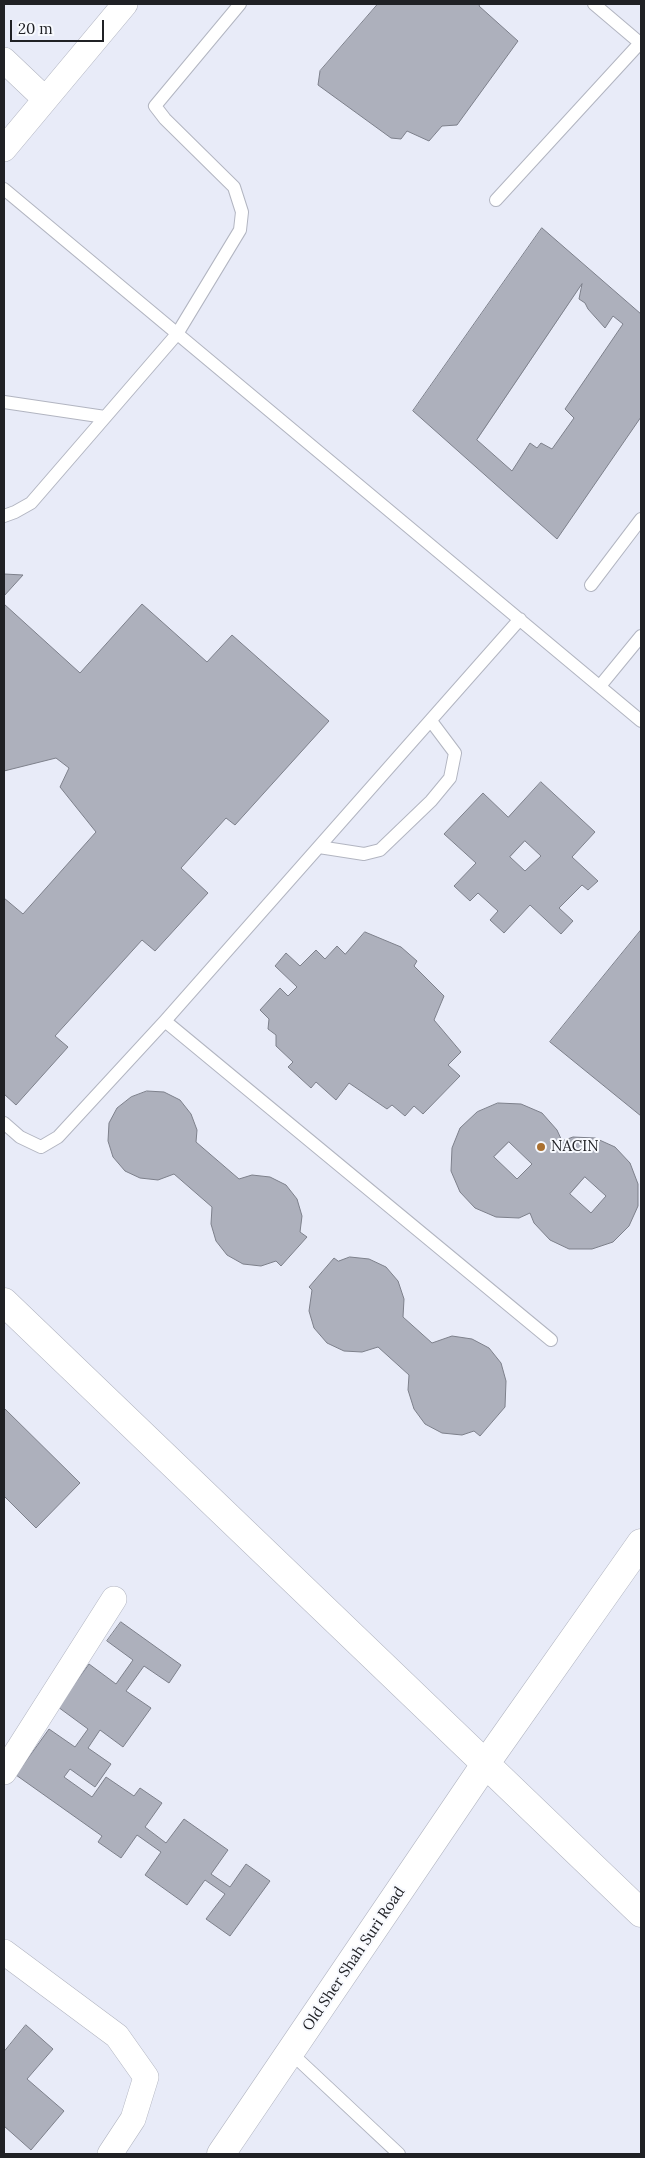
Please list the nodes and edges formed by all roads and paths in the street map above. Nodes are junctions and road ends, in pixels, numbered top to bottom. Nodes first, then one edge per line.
1 (125, 4) edge
2 (240, 4) edge
3 (594, 4) edge
4 (4, 60) edge
5 (45, 99) junction
6 (4, 149) edge
7 (4, 189) edge
8 (496, 200) dead end
9 (177, 334) junction
10 (4, 402) edge
11 (105, 418) junction
12 (4, 516) edge
13 (641, 519) edge
14 (591, 585) dead end
15 (520, 619) junction
16 (641, 636) edge
17 (600, 686) junction
18 (431, 721) junction
19 (641, 721) edge
20 (319, 847) junction
21 (165, 1021) junction
22 (4, 1123) edge
23 (4, 1302) edge
24 (551, 1340) dead end
25 (641, 1543) edge
26 (114, 1599) dead end
27 (486, 1763) junction
28 (4, 1772) edge
29 (641, 1913) edge
30 (4, 1952) edge
31 (290, 2052) junction
32 (110, 2154) edge
33 (221, 2154) edge
34 (399, 2154) edge

1 - 5 street
2 - 9 lane
3 - 8 lane
4 - 5 street
5 - 6 street
7 - 9 lane
9 - 11 lane
9 - 15 lane
10 - 11 lane
11 - 12 lane
13 - 14 lane
15 - 17 lane
15 - 18 lane
16 - 17 lane
17 - 19 lane
18 - 20 lane
18 - 20 lane
20 - 21 lane
21 - 22 lane
21 - 24 lane
23 - 27 street
25 - 27 street, Old Sher Shah Suri Road
26 - 28 street
27 - 29 street
27 - 31 street, Old Sher Shah Suri Road
30 - 32 street
31 - 33 street, Old Sher Shah Suri Road
31 - 34 lane

